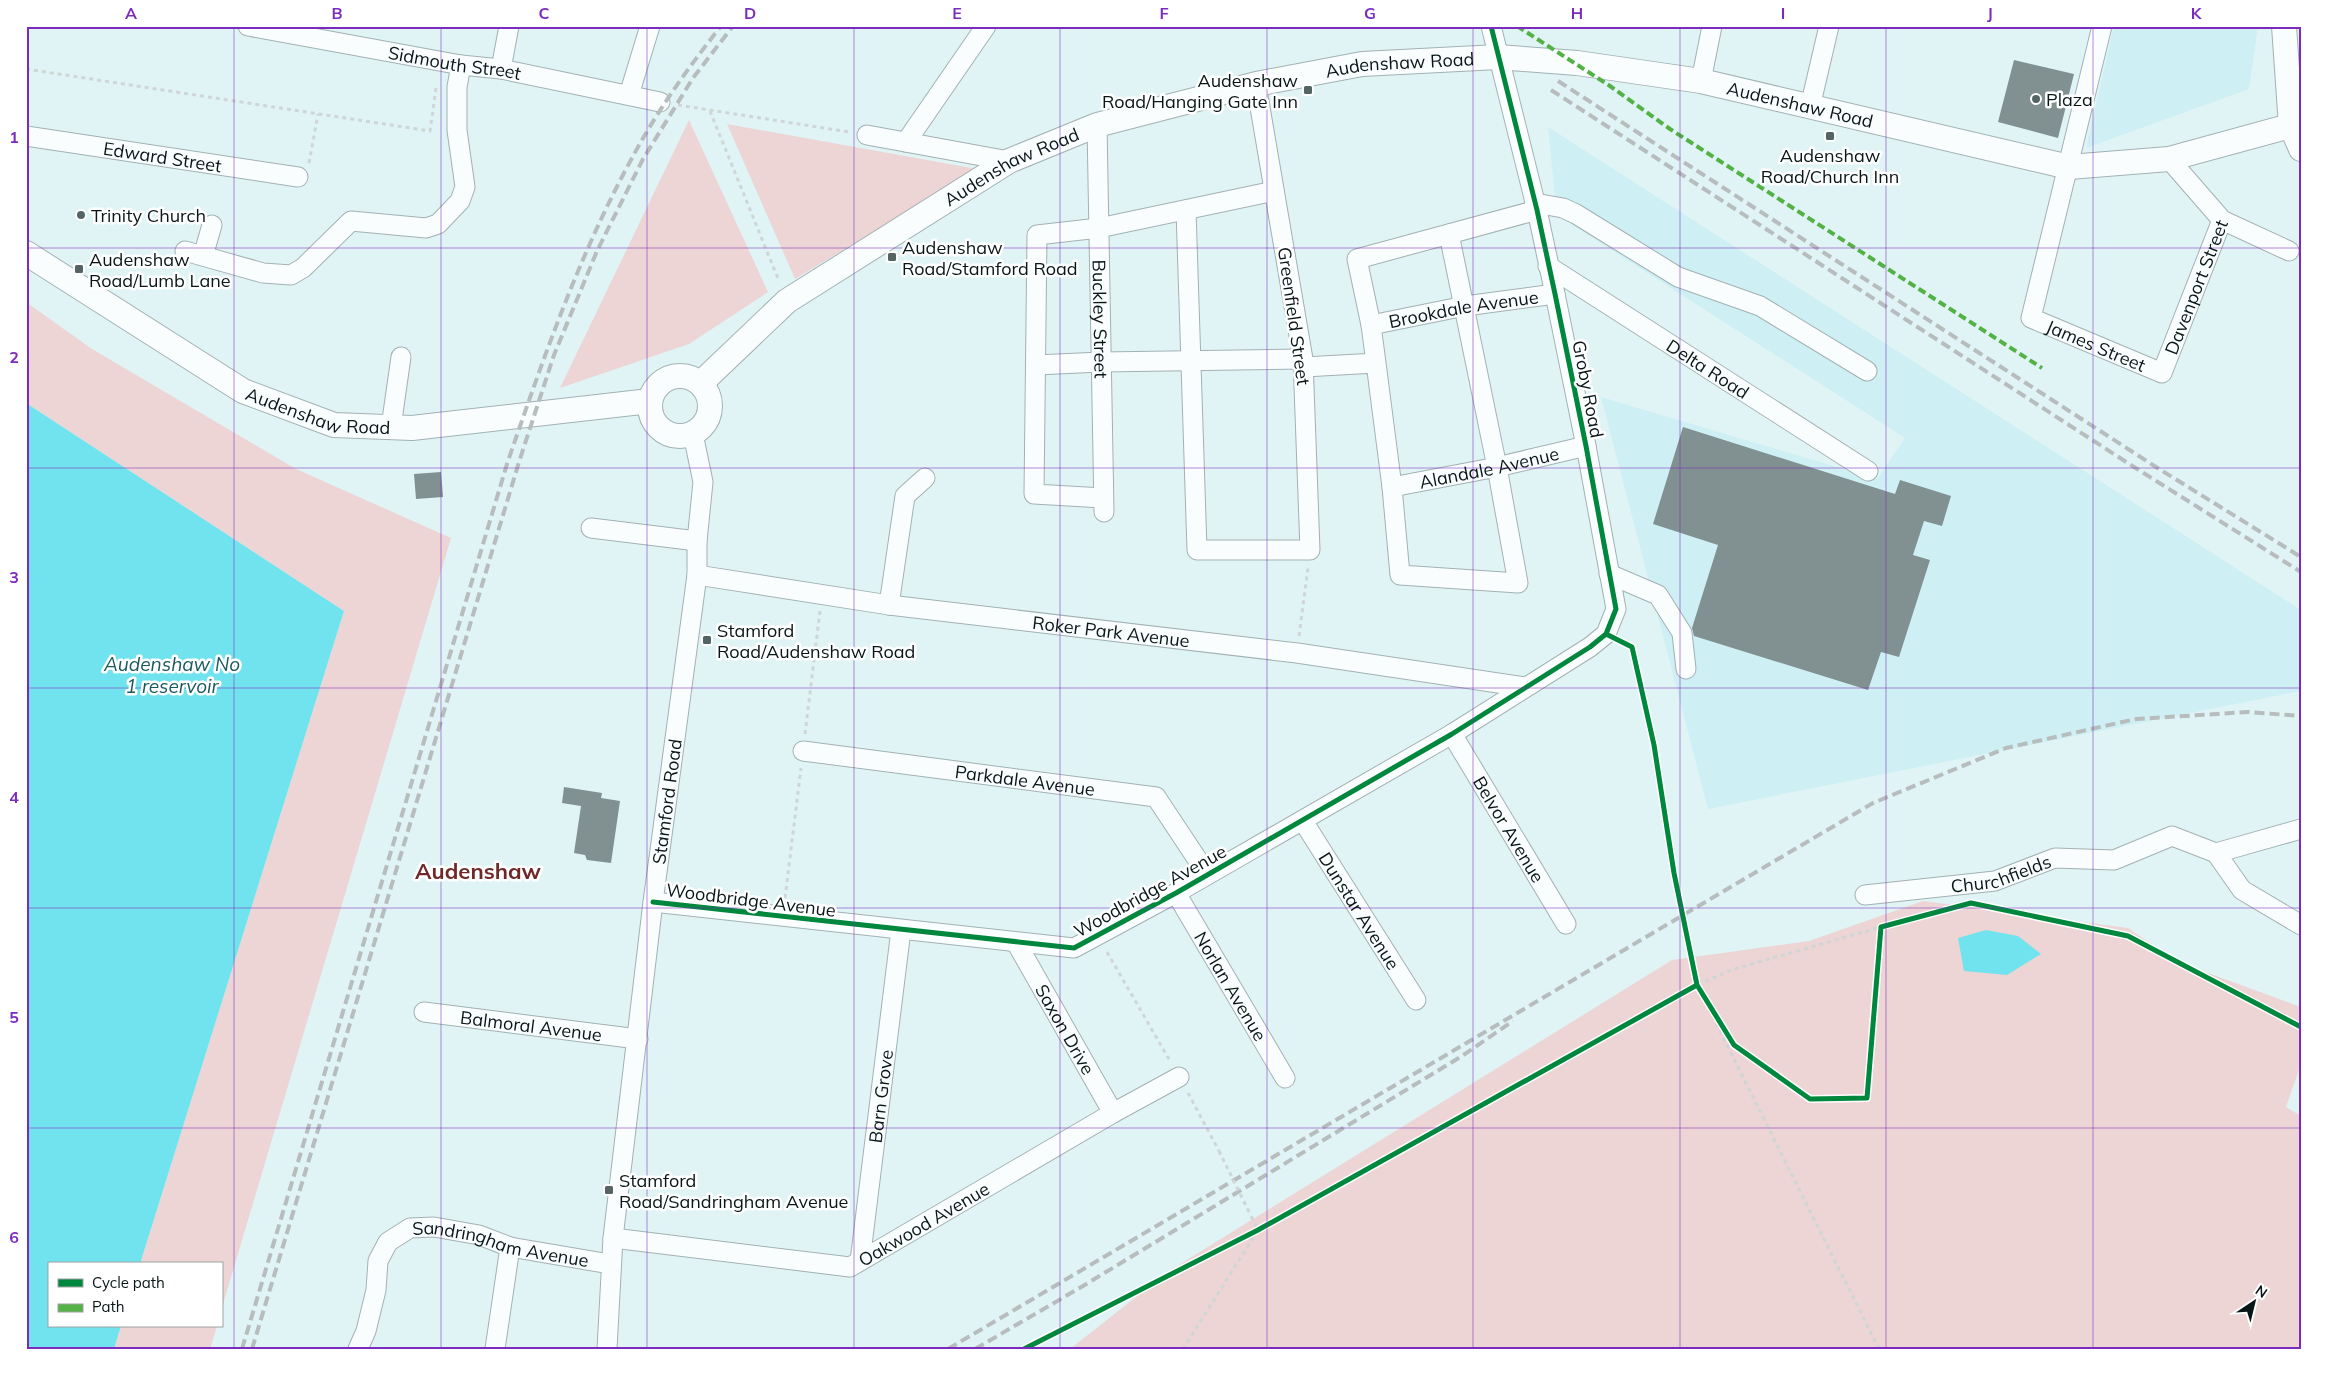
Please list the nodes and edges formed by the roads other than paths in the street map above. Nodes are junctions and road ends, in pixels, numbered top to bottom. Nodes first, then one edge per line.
1 (509, 26) edge
2 (650, 26) edge
3 (986, 26) edge
4 (1491, 26) edge
5 (1712, 26) edge
6 (1828, 26) edge
7 (2102, 26) edge
8 (2284, 26) edge
9 (260, 27) edge
10 (347, 35) edge
11 (1498, 57) junction
12 (461, 65) junction
13 (501, 69) junction
14 (1701, 81) junction
15 (1256, 84) junction
16 (629, 95) junction
17 (660, 102) road end
18 (1810, 108) junction
19 (2296, 124) edge
20 (1097, 125) junction
21 (867, 135) road end
22 (26, 136) edge
23 (906, 142) junction
24 (2301, 149) edge
25 (2169, 159) junction
26 (1009, 161) junction
27 (2069, 167) junction
28 (298, 177) road end
29 (1274, 191) junction
30 (1536, 206) junction
31 (1186, 210) junction
32 (2222, 220) junction
33 (212, 225) dead end
34 (1098, 228) junction
35 (1449, 234) junction
36 (185, 251) dead end
37 (2289, 251) dead end
38 (26, 253) edge
39 (203, 256) junction
40 (1548, 266) junction
41 (1555, 294) junction
42 (1465, 306) junction
43 (1372, 324) junction
44 (401, 356) dead end
45 (1191, 360) junction
46 (1101, 362) junction
47 (1304, 363) junction
48 (1376, 364) junction
49 (1036, 366) junction
50 (1866, 371) dead end
51 (2162, 373) joint
52 (701, 383) junction
53 (650, 401) junction
54 (391, 427) junction
55 (692, 434) junction
56 (1586, 446) junction
57 (1497, 467) junction
58 (1868, 471) dead end
59 (925, 478) dead end
60 (1392, 487) junction
61 (591, 528) dead end
62 (697, 541) junction
63 (1609, 574) junction
64 (697, 576) junction
65 (889, 605) junction
66 (1686, 669) dead end
67 (1525, 687) junction
68 (1452, 734) junction
69 (803, 752) dead end
70 (1303, 821) junction
71 (2301, 829) edge
72 (2216, 852) junction
73 (1207, 874) junction
74 (1176, 893) junction
75 (1865, 895) dead end
76 (653, 902) junction
77 (1566, 924) dead end
78 (2301, 925) edge
79 (901, 930) junction
80 (1017, 944) junction
81 (1416, 1000) dead end
82 (424, 1012) dead end
83 (638, 1039) junction
84 (1179, 1077) road end
85 (1285, 1078) dead end
86 (1113, 1113) junction
87 (613, 1238) junction
88 (510, 1247) junction
89 (860, 1261) junction
90 (610, 1264) junction
91 (358, 1349) edge
92 (495, 1349) edge
93 (607, 1349) edge

1 - 13 street
2 - 16 street
3 - 23 street
4 - 11 street, Groby Road
5 - 14 street
6 - 18 street
7 - 27 street
8 - 19 main road
9 - 10 street, Sidmouth Street
10 - 12 street, Sidmouth Street
11 - 14 main road, Audenshaw Road
11 - 15 main road, Audenshaw Road
11 - 30 street, Groby Road
12 - 13 street, Sidmouth Street
12 - 39 street
13 - 16 street, Sidmouth Street
14 - 18 main road, Audenshaw Road
15 - 20 main road, Audenshaw Road
15 - 29 street, Greenfield Street
16 - 17 street, Sidmouth Street
18 - 27 main road, Audenshaw Road
19 - 24 main road
19 - 25 main road, Audenshaw Road
20 - 26 main road, Audenshaw Road
20 - 34 street, Buckley Street
21 - 23 street
22 - 28 street, Edward Street
23 - 26 street
25 - 27 main road, Audenshaw Road
25 - 32 street, Davenport Street
26 - 52 main road, Audenshaw Road
27 - 51 street, James Street
29 - 31 street
29 - 47 street, Greenfield Street
30 - 35 street
30 - 40 street, Groby Road
30 - 50 street
31 - 34 street
31 - 45 street
32 - 37 street
32 - 51 street, Davenport Street
33 - 39 street
34 - 46 street, Buckley Street
34 - 49 street
35 - 42 street
35 - 43 street
36 - 39 street
38 - 54 main road, Audenshaw Road
40 - 41 street, Groby Road
40 - 58 street, Delta Road
41 - 42 street, Brookdale Avenue
41 - 56 street, Groby Road
42 - 43 street, Brookdale Avenue
42 - 57 street
43 - 48 street
44 - 54 street
45 - 46 street
45 - 47 street
45 - 47 street, Greenfield Street
46 - 49 street
46 - 49 street, Buckley Street
47 - 48 street
48 - 60 street
52 - 53 main road
52 - 55 main road
53 - 54 main road, Audenshaw Road
53 - 55 main road
55 - 62 street, Stamford Road
56 - 57 street, Alandale Avenue
56 - 63 street, Groby Road
57 - 60 street, Alandale Avenue
57 - 60 street
59 - 65 street
61 - 62 street
62 - 64 street, Stamford Road
63 - 66 street
63 - 67 street, Groby Road
64 - 65 street, Roker Park Avenue
64 - 76 street, Stamford Road
65 - 67 street, Roker Park Avenue
67 - 68 street, Woodbridge Avenue
68 - 70 street, Woodbridge Avenue
68 - 77 street, Belvor Avenue
69 - 73 street, Parkdale Avenue
70 - 73 street, Woodbridge Avenue
70 - 81 street, Dunstar Avenue
71 - 72 street
72 - 75 street, Churchfields
72 - 78 street
73 - 74 street, Woodbridge Avenue
74 - 80 street, Woodbridge Avenue
74 - 85 street, Norlan Avenue
76 - 79 street, Woodbridge Avenue
76 - 83 street, Stamford Road
79 - 80 street, Woodbridge Avenue
79 - 89 street, Barn Grove
80 - 86 street, Saxon Drive
82 - 83 street, Balmoral Avenue
83 - 87 street, Stamford Road
84 - 86 street, Oakwood Avenue
86 - 89 street, Oakwood Avenue
87 - 89 street, Oakwood Avenue
87 - 90 street, Stamford Road
88 - 90 street, Sandringham Avenue
88 - 91 street, Sandringham Avenue
88 - 92 street
90 - 93 street, Stamford Road

